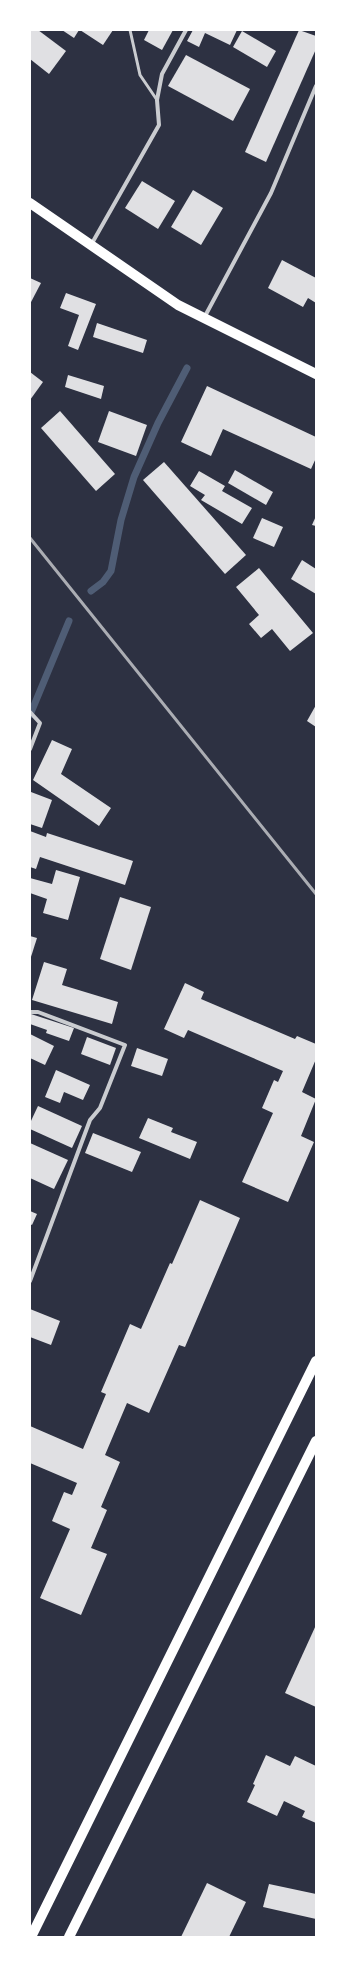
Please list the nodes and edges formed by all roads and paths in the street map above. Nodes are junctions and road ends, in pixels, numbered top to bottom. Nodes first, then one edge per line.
1 (130, 30) edge
2 (186, 30) edge
3 (316, 86) edge
4 (157, 100) junction
5 (30, 203) edge
6 (91, 245) junction
7 (204, 318) junction
8 (316, 374) edge
9 (30, 712) edge
10 (30, 749) edge
11 (30, 1012) edge
12 (30, 1281) edge
13 (316, 1361) edge
14 (316, 1441) edge
15 (30, 1937) edge
16 (69, 1937) edge

1 - 4 lane
2 - 4 street
3 - 7 street
4 - 6 street
5 - 6 main road
6 - 7 main road
7 - 8 main road
9 - 10 street
11 - 12 street
13 - 15 main road
14 - 16 main road

